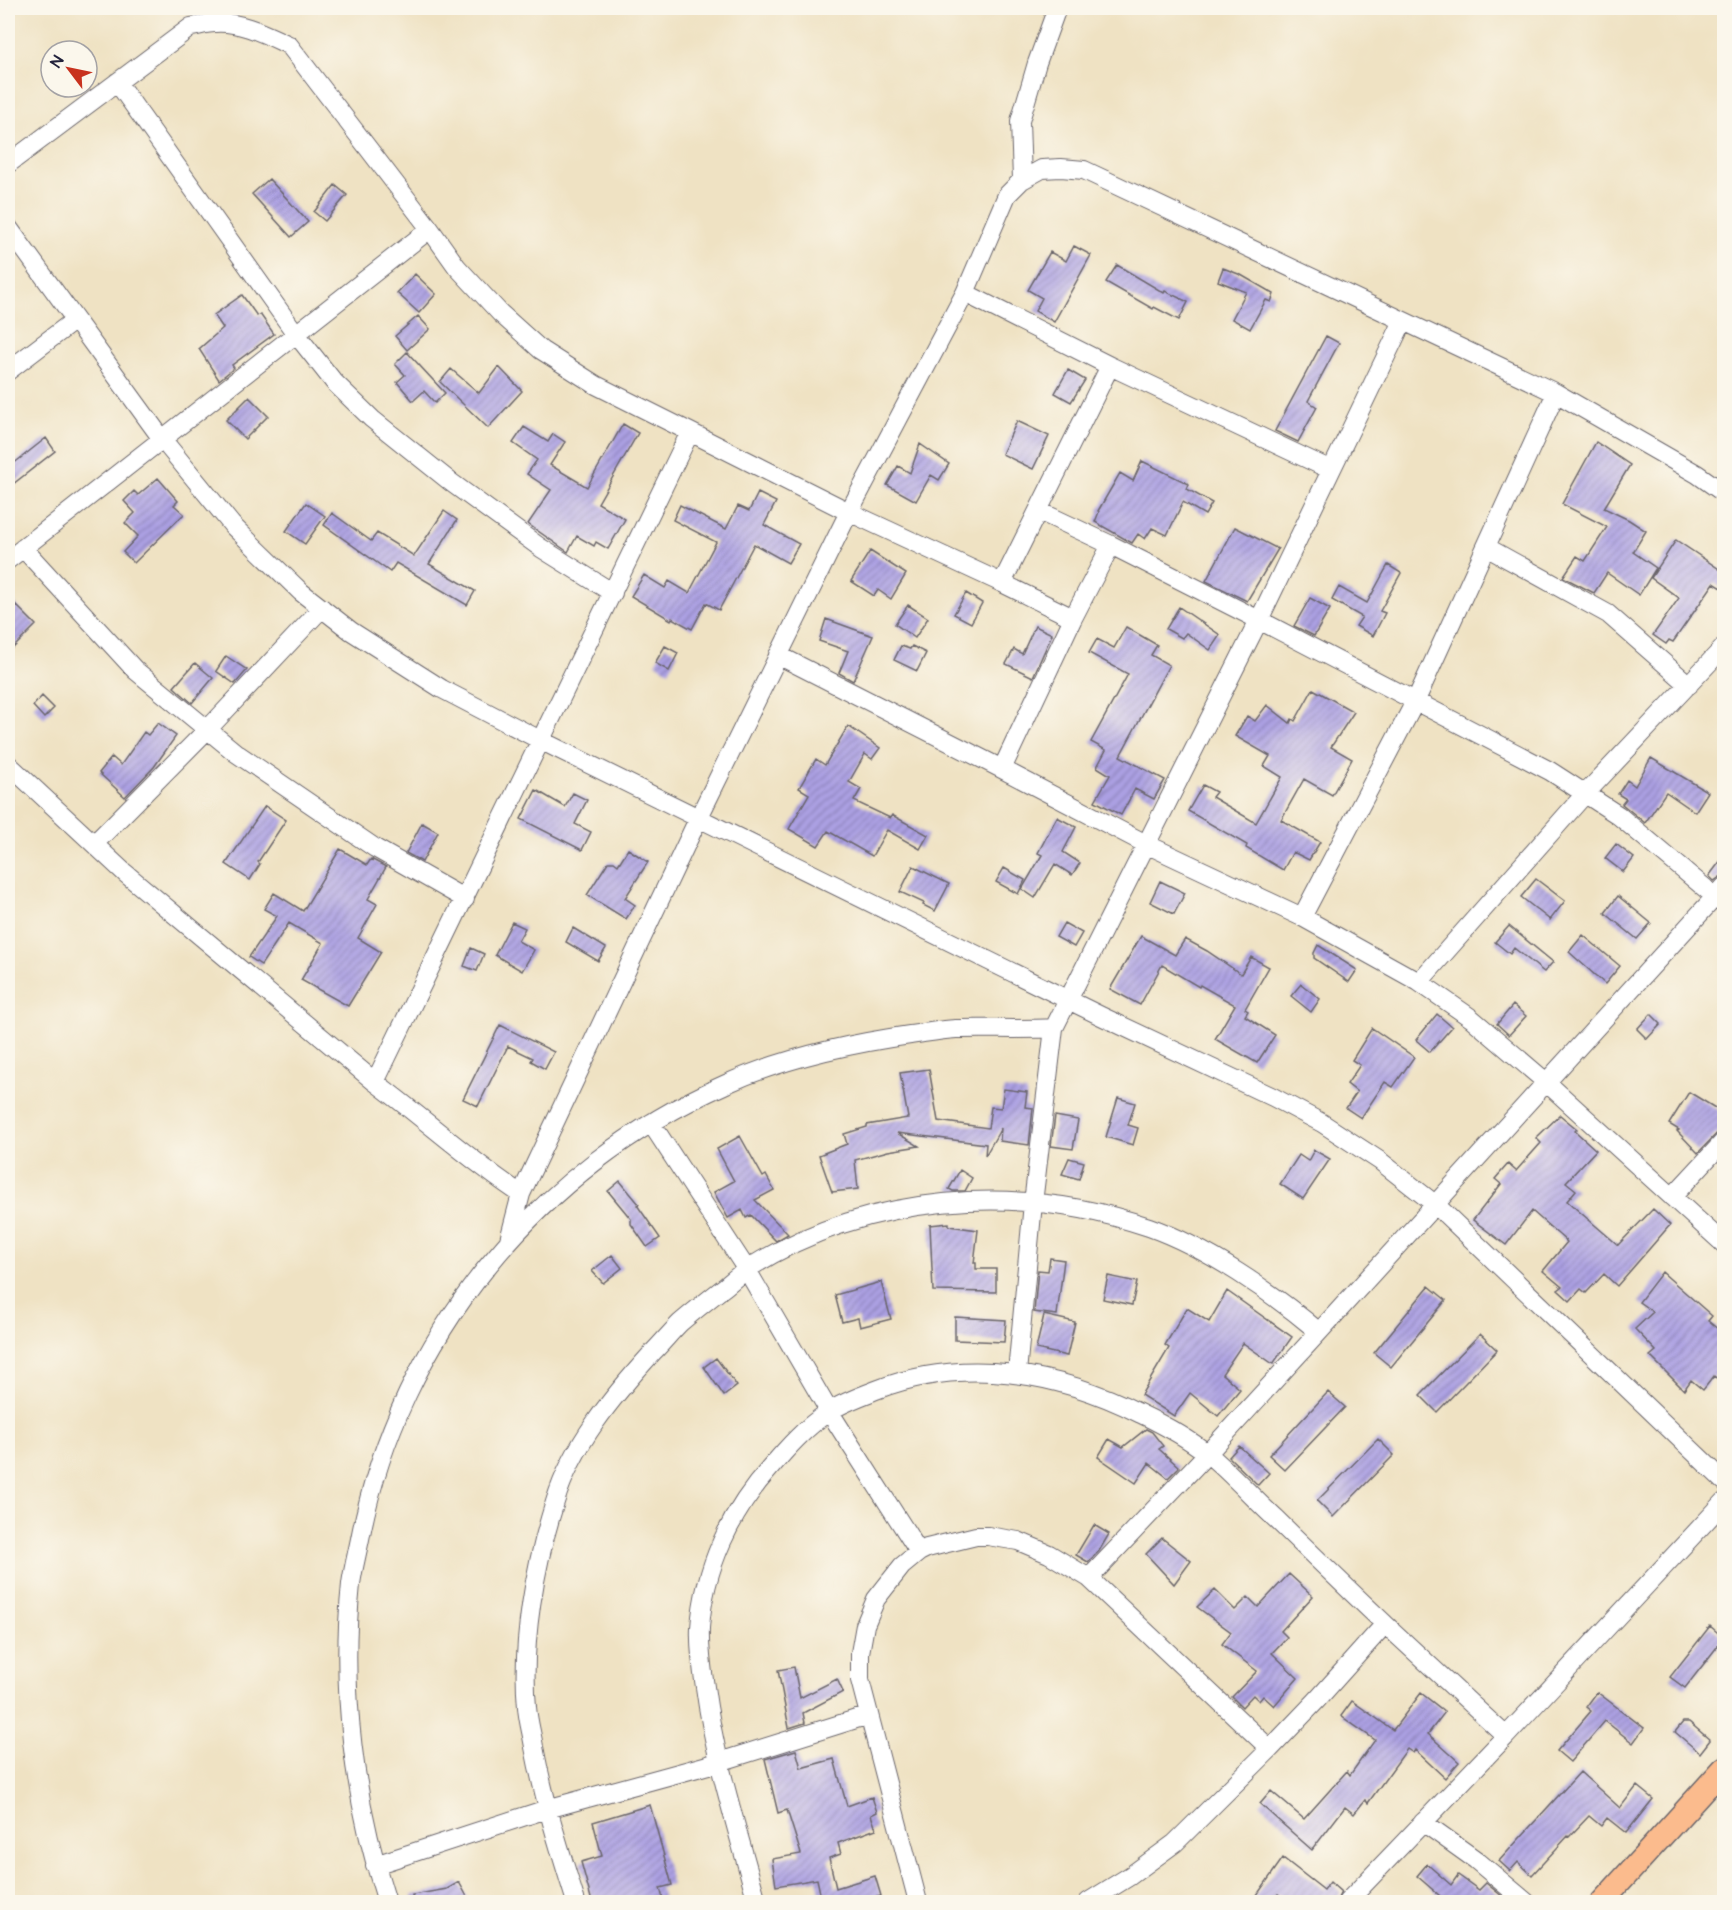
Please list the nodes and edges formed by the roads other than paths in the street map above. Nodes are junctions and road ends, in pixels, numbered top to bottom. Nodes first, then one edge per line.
1 (1057, 8) edge
2 (117, 82) junction
3 (8, 164) edge
4 (1022, 180) junction
5 (8, 227) edge
6 (430, 229) junction
7 (964, 293) junction
8 (75, 320) junction
9 (1403, 321) junction
10 (296, 334) junction
11 (1110, 366) junction
12 (8, 371) edge
13 (1556, 393) junction
14 (690, 432) junction
15 (162, 439) junction
16 (1330, 470) junction
17 (1725, 493) edge
18 (1039, 511) junction
19 (849, 512) junction
20 (1111, 545) junction
21 (1486, 547) junction
22 (24, 548) junction
23 (8, 560) edge
24 (1002, 583) junction
25 (613, 593) junction
26 (322, 608) junction
27 (1073, 618) junction
28 (1259, 620) junction
29 (1725, 647) edge
30 (778, 655) junction
31 (1689, 685) junction
32 (1416, 700) junction
33 (207, 730) junction
34 (542, 741) junction
35 (8, 764) edge
36 (1002, 769) junction
37 (1585, 794) junction
38 (699, 817) junction
39 (94, 844) junction
40 (1146, 844) junction
41 (1722, 896) edge
42 (465, 899) junction
43 (1302, 917) junction
44 (1419, 982) junction
45 (1070, 1000) junction
46 (1054, 1028) junction
47 (375, 1082) junction
48 (1546, 1082) junction
49 (651, 1123) junction
50 (1725, 1141) edge
51 (521, 1194) junction
52 (1672, 1197) junction
53 (1033, 1203) junction
54 (1436, 1205) junction
55 (509, 1240) junction
56 (1725, 1244) edge
57 (747, 1269) junction
58 (1319, 1332) junction
59 (1017, 1373) junction
60 (829, 1411) junction
61 (1207, 1454) junction
62 (1725, 1481) edge
63 (1725, 1502) edge
64 (919, 1552) junction
65 (1089, 1578) junction
66 (1385, 1624) junction
67 (869, 1715) junction
68 (1506, 1736) junction
69 (1270, 1749) junction
70 (719, 1762) junction
71 (1725, 1768) edge
72 (547, 1809) junction
73 (1424, 1822) junction
74 (375, 1865) junction
75 (387, 1902) edge
76 (576, 1902) edge
77 (758, 1902) edge
78 (918, 1902) edge
79 (1088, 1902) edge
80 (1347, 1902) edge
81 (1526, 1902) edge
82 (1602, 1902) edge

1 - 4 street
2 - 3 street
2 - 6 street
2 - 10 street
4 - 7 street
4 - 9 street
5 - 8 street
6 - 10 street
6 - 14 street
7 - 11 street
7 - 19 street
8 - 12 street
8 - 15 street
9 - 13 street
9 - 16 street
10 - 15 street
10 - 25 street
11 - 16 street
11 - 18 street
13 - 17 street
13 - 21 street
14 - 19 street
14 - 25 street
15 - 22 street
15 - 26 street
16 - 28 street
18 - 20 street
18 - 24 street
19 - 24 street
19 - 30 street
20 - 27 street
20 - 28 street
21 - 31 street
21 - 32 street
22 - 23 street
22 - 33 street
24 - 27 street
25 - 34 street
26 - 33 street
26 - 34 street
27 - 36 street
28 - 32 street
28 - 40 street
29 - 31 street
30 - 36 street
30 - 38 street
31 - 37 street
32 - 37 street
32 - 43 street
33 - 39 street
33 - 42 street
34 - 38 street
34 - 42 street
35 - 39 street
36 - 40 street
37 - 41 street
37 - 44 street
38 - 45 street
38 - 51 street
39 - 47 street
40 - 43 street
40 - 45 street
41 - 48 street
42 - 47 street
43 - 44 street
44 - 48 street
45 - 46 street
45 - 54 street
46 - 49 street
46 - 53 street
47 - 51 street
48 - 52 street
48 - 54 street
49 - 55 street
49 - 57 street
50 - 52 street
51 - 55 street
52 - 56 street
53 - 57 street
53 - 58 street
53 - 59 street
54 - 58 street
54 - 62 street
55 - 74 street
57 - 60 street
57 - 72 street
58 - 61 street
59 - 60 street
59 - 61 street
60 - 64 street
60 - 70 street
61 - 65 street
61 - 66 street
63 - 68 street
64 - 65 street
64 - 67 street
65 - 69 street
66 - 68 street
66 - 69 street
67 - 70 street
67 - 78 street
68 - 73 street
69 - 79 street
70 - 72 street
70 - 77 street
71 - 82 main road
72 - 74 street
72 - 76 street
73 - 80 street
73 - 81 street
74 - 75 street

